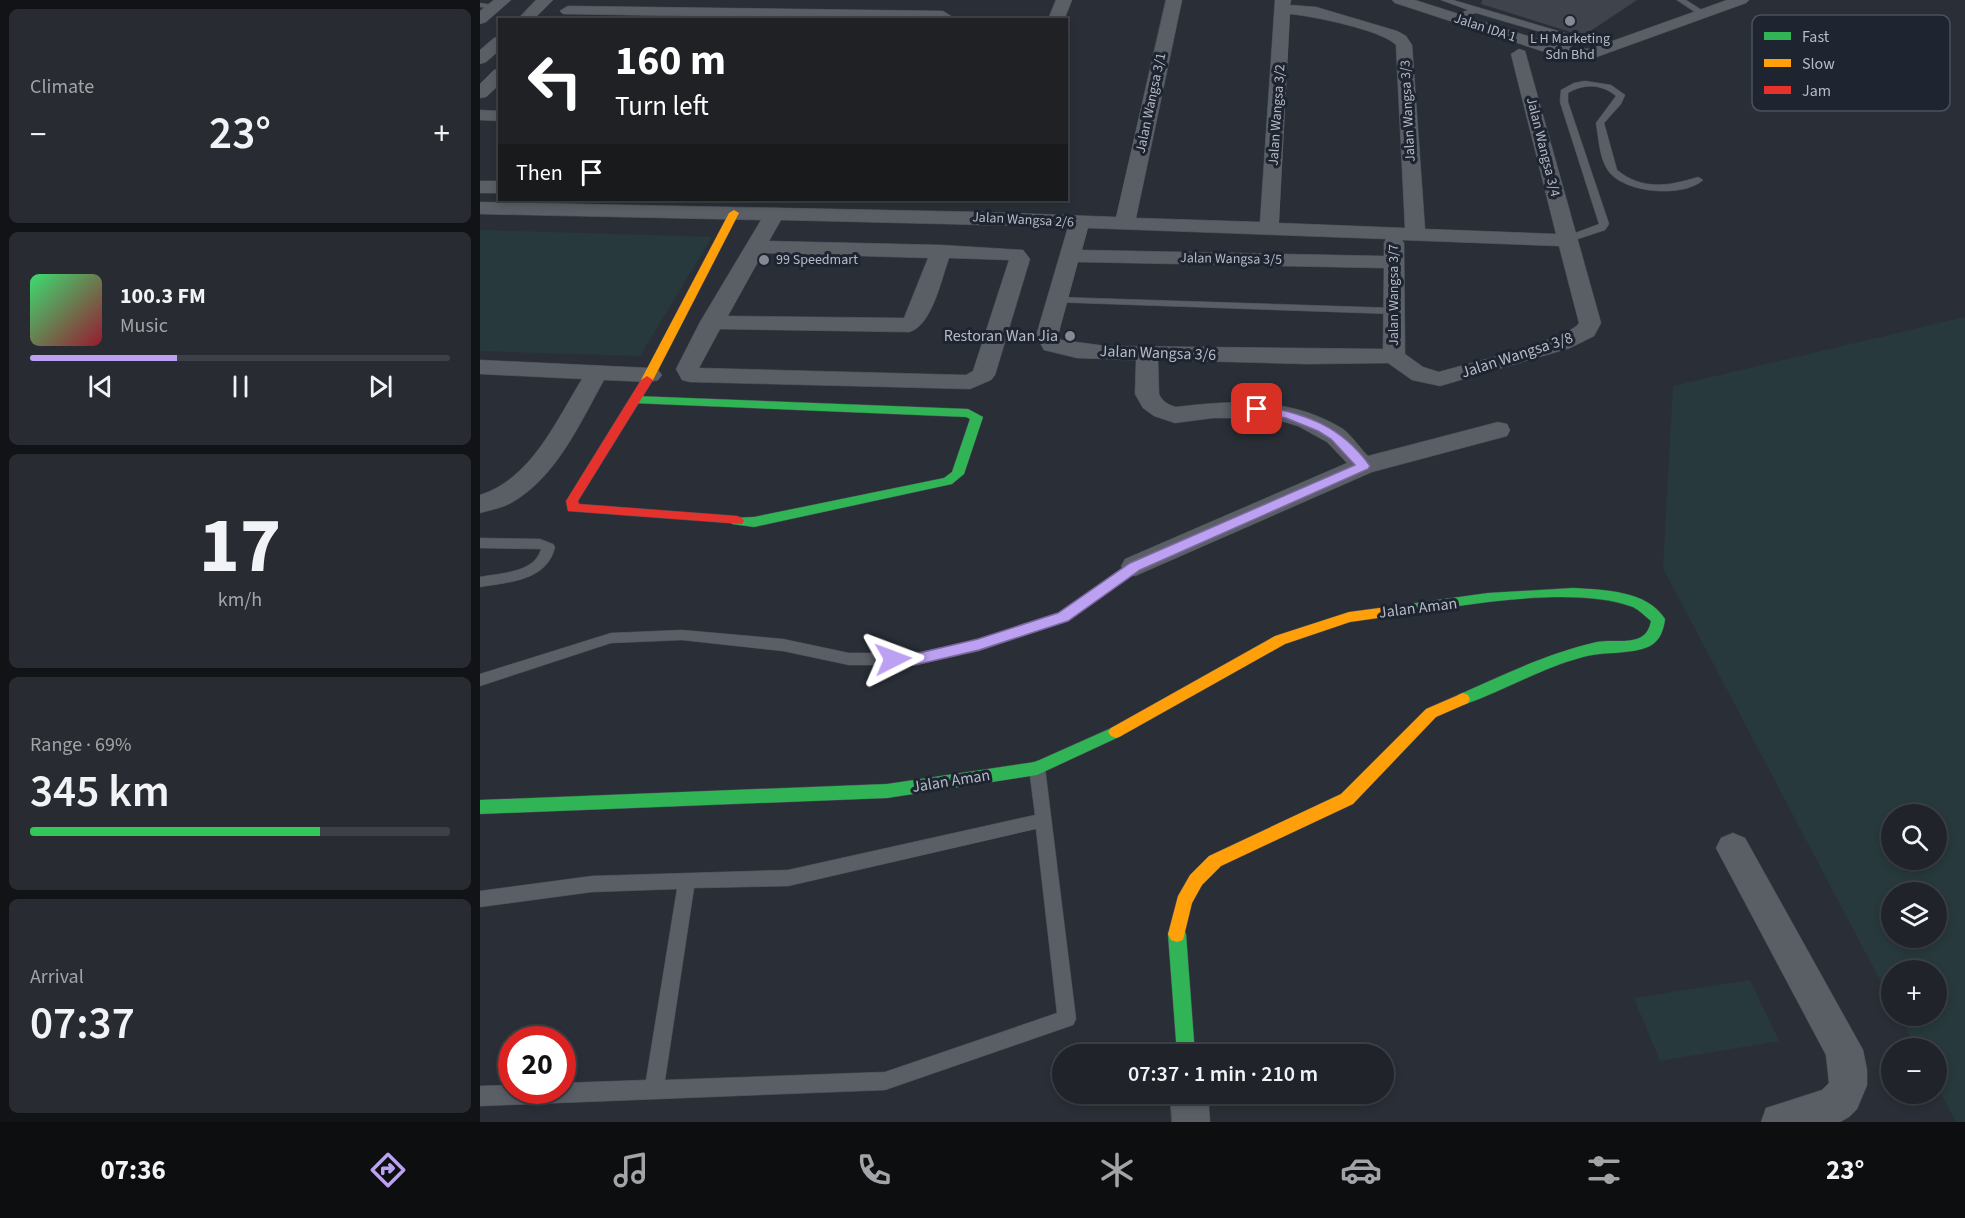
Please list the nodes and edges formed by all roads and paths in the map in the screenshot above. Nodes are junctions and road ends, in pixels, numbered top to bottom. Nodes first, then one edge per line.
1 (545, 0) edge
2 (951, 0) edge
3 (1064, 0) edge
4 (1174, 0) edge
5 (1400, 0) edge
6 (1445, 0) edge
7 (1681, 0) edge
8 (1741, 0) edge
9 (493, 4) edge
10 (1284, 4) edge
11 (1475, 10) junction
12 (568, 11) dead end
13 (1704, 15) junction
14 (526, 18) edge
15 (942, 18) edge
16 (1057, 18) edge
17 (1456, 18) junction
18 (480, 19) edge
19 (498, 43) edge
20 (1560, 52) junction
21 (1519, 54) dead end
22 (480, 59) edge
23 (498, 76) edge
24 (480, 93) edge
25 (480, 115) edge
26 (498, 116) edge
27 (1698, 180) dead end
28 (480, 187) edge
29 (498, 188) edge
30 (840, 207) edge
31 (480, 208) edge
32 (985, 209) edge
33 (734, 213) junction
34 (774, 214) junction
35 (1126, 215) junction
36 (1079, 223) junction
37 (1269, 230) junction
38 (1404, 233) junction
39 (1566, 240) junction
40 (758, 247) junction
41 (941, 251) junction
42 (1069, 256) junction
43 (1394, 262) junction
44 (1056, 300) junction
45 (1394, 311) junction
46 (711, 322) junction
47 (1147, 352) junction
48 (1394, 356) junction
49 (480, 367) edge
50 (597, 373) junction
51 (650, 375) junction
52 (636, 400) junction
53 (1498, 430) dead end
54 (1363, 466) junction
55 (480, 504) edge
56 (480, 543) edge
57 (1135, 566) joint
58 (480, 582) edge
59 (480, 680) edge
60 (1037, 768) junction
61 (480, 807) edge
62 (1044, 820) junction
63 (1733, 848) dead end
64 (687, 881) junction
65 (480, 899) edge
66 (1185, 1044) edge
67 (654, 1090) junction
68 (480, 1096) edge
69 (1190, 1104) edge
70 (1191, 1122) edge
71 (1780, 1122) edge

1 - 14 street
2 - 15 street
3 - 16 street
4 - 35 street, Jalan Wangsa 3/1
5 - 17 street, Jalan IDA 1
6 - 11 lane
7 - 13 lane
8 - 13 street, Jalan IDA 1
9 - 18 street
10 - 37 street, Jalan Wangsa 3/2
10 - 38 street, Jalan Wangsa 3/3
11 - 17 lane
11 - 20 lane
12 - 15 street
13 - 20 street, Jalan IDA 1
17 - 20 street, Jalan IDA 1
19 - 22 street
21 - 39 street, Jalan Wangsa 3/4
23 - 24 street
25 - 26 street
27 - 39 lane
28 - 29 street
30 - 32 street, Jalan Wangsa 2/6
30 - 34 street, Jalan Wangsa 2/6
31 - 33 street, Jalan Wangsa 2/6
32 - 36 street, Jalan Wangsa 2/6
33 - 34 street, Jalan Wangsa 2/6
33 - 51 street
34 - 40 street
35 - 36 street, Jalan Wangsa 2/6
35 - 37 street, Jalan Wangsa 2/6
36 - 42 street, Jalan Wangsa 3/6
37 - 38 street, Jalan Wangsa 2/6
38 - 39 street, Jalan Wangsa 2/6
38 - 43 street, Jalan Wangsa 3/7
39 - 48 street, Jalan Wangsa 3/8
40 - 41 street
40 - 46 street
41 - 46 street
41 - 46 street
42 - 43 street, Jalan Wangsa 3/5
42 - 44 street, Jalan Wangsa 3/6
43 - 45 street, Jalan Wangsa 3/7
44 - 45 lane
44 - 47 street, Jalan Wangsa 3/6
45 - 48 street, Jalan Wangsa 3/7
47 - 48 street, Jalan Wangsa 3/6
47 - 54 street
49 - 50 street
50 - 51 street
50 - 55 street
51 - 52 street
52 - 52 street
53 - 54 street
54 - 57 street
56 - 58 lane
57 - 59 lane
60 - 61 street, Jalan Aman
60 - 62 lane
60 - 66 street, Jalan Aman
62 - 64 lane
62 - 67 lane
63 - 71 street
64 - 65 lane
64 - 67 lane
67 - 68 lane
69 - 70 street

